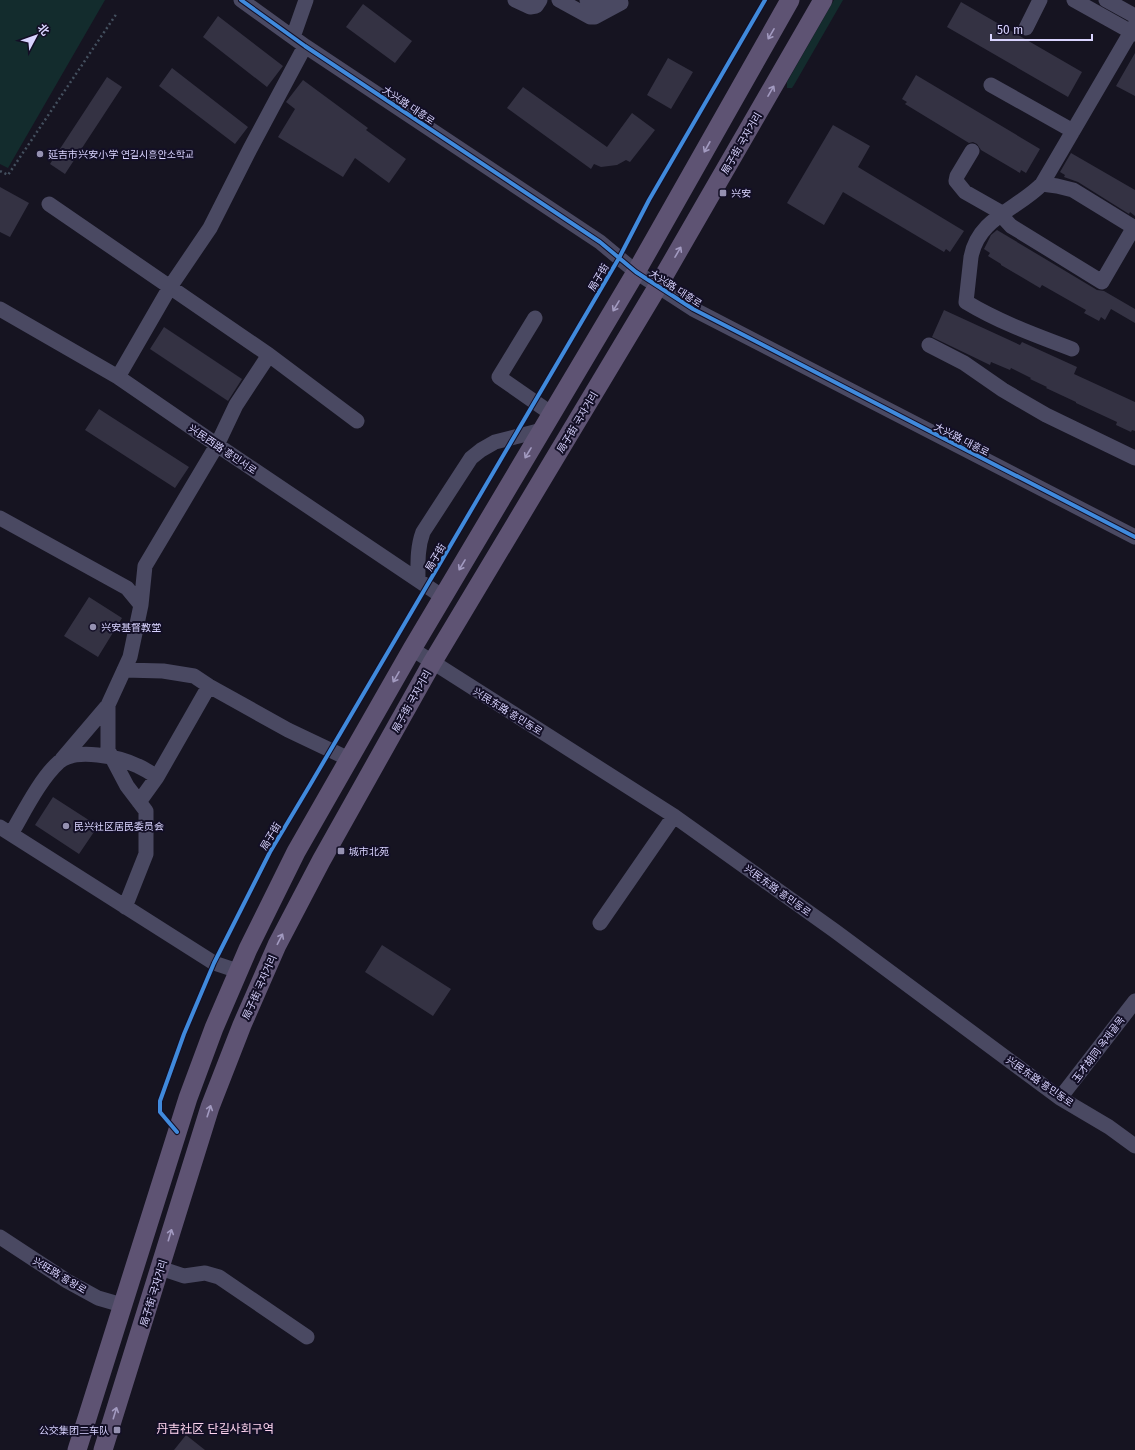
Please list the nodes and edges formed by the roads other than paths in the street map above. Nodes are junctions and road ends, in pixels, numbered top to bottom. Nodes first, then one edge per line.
1 (241, 0) edge
2 (306, 0) edge
3 (515, 0) edge
4 (540, 0) edge
5 (560, 0) edge
6 (587, 0) edge
7 (790, 0) edge
8 (823, 0) edge
9 (1040, 0) edge
10 (1074, 0) edge
11 (1106, 0) edge
12 (620, 1) edge
13 (1135, 16) edge
14 (1026, 28) dead end
15 (1134, 30) edge
16 (299, 41) junction
17 (991, 85) dead end
18 (1073, 131) junction
19 (972, 151) dead end
20 (1042, 184) junction
21 (49, 204) dead end
22 (1001, 214) junction
23 (1135, 228) edge
24 (636, 272) junction
25 (658, 286) junction
26 (170, 287) junction
27 (0, 309) edge
28 (535, 318) dead end
29 (929, 346) dead end
30 (1072, 350) dead end
31 (269, 355) junction
32 (118, 377) junction
33 (552, 414) junction
34 (357, 420) dead end
35 (542, 430) junction
36 (217, 445) junction
37 (1135, 458) edge
38 (0, 518) edge
39 (1135, 537) edge
40 (418, 580) junction
41 (443, 597) junction
42 (141, 606) junction
43 (412, 649) junction
44 (432, 663) junction
45 (124, 670) junction
46 (209, 686) junction
47 (108, 705) junction
48 (112, 757) junction
49 (350, 759) junction
50 (60, 761) junction
51 (157, 777) junction
52 (139, 802) junction
53 (674, 816) junction
54 (6, 830) edge
55 (125, 907) junction
56 (600, 923) dead end
57 (238, 971) junction
58 (1135, 1001) edge
59 (1060, 1098) junction
60 (1135, 1146) edge
61 (0, 1237) edge
62 (160, 1268) junction
63 (122, 1305) junction
64 (307, 1337) dead end
65 (77, 1450) edge
66 (103, 1450) edge

1 - 16 street, 大兴路 대흥로
2 - 16 street
3 - 4 street
5 - 12 street
6 - 12 street
7 -> 24 main road
25 -> 8 main road, 局子街 국자거리
9 - 14 street
10 - 15 street
11 - 13 street
15 - 18 street
16 - 24 street, 大兴路 대흥로
16 - 26 street
17 - 18 street
18 - 20 street
19 - 22 street
20 - 22 street
20 - 23 street
21 - 26 street
22 - 23 street
22 - 30 street
24 - 25 street, 大兴路 대흥로
24 -> 33 main road
25 - 39 street, 大兴路 대흥로
25 - 44 main road, 局子街 국자거리
26 - 31 street
26 - 32 street
27 - 32 street, 兴民西路 흥민서로
28 - 33 street
29 - 37 street
31 - 34 street
31 - 36 street
32 - 36 street, 兴民西路 흥민서로
33 - 35 main road
35 - 40 street
35 -> 41 main road
36 - 40 street, 兴民西路 흥민서로
36 - 42 street
38 - 42 street
40 - 41 street, 兴民西路 흥민서로
41 - 43 main road
42 - 45 street
43 - 44 street, 兴民东路 흥민동로
43 -> 49 main road
44 - 53 street, 兴民东路 흥민동로
62 -> 44 main road, 局子街 국자거리
45 - 46 street
45 - 47 street
46 - 49 street
46 - 51 street
47 - 48 street
47 - 50 street
48 - 50 street
48 - 51 street
48 - 52 street
49 - 57 main road
50 - 54 street
51 - 52 street
52 - 55 street
53 - 56 street
53 - 59 street, 兴民东路 흥민동로
54 - 55 street
55 - 57 street
57 - 63 main road
58 - 59 street, 玉才胡同 옥재골목
59 - 60 street, 兴民东路 흥민동로
61 - 63 street, 兴旺路 흥왕로
62 - 64 street
66 -> 62 main road, 局子街 국자거리
63 - 65 main road

